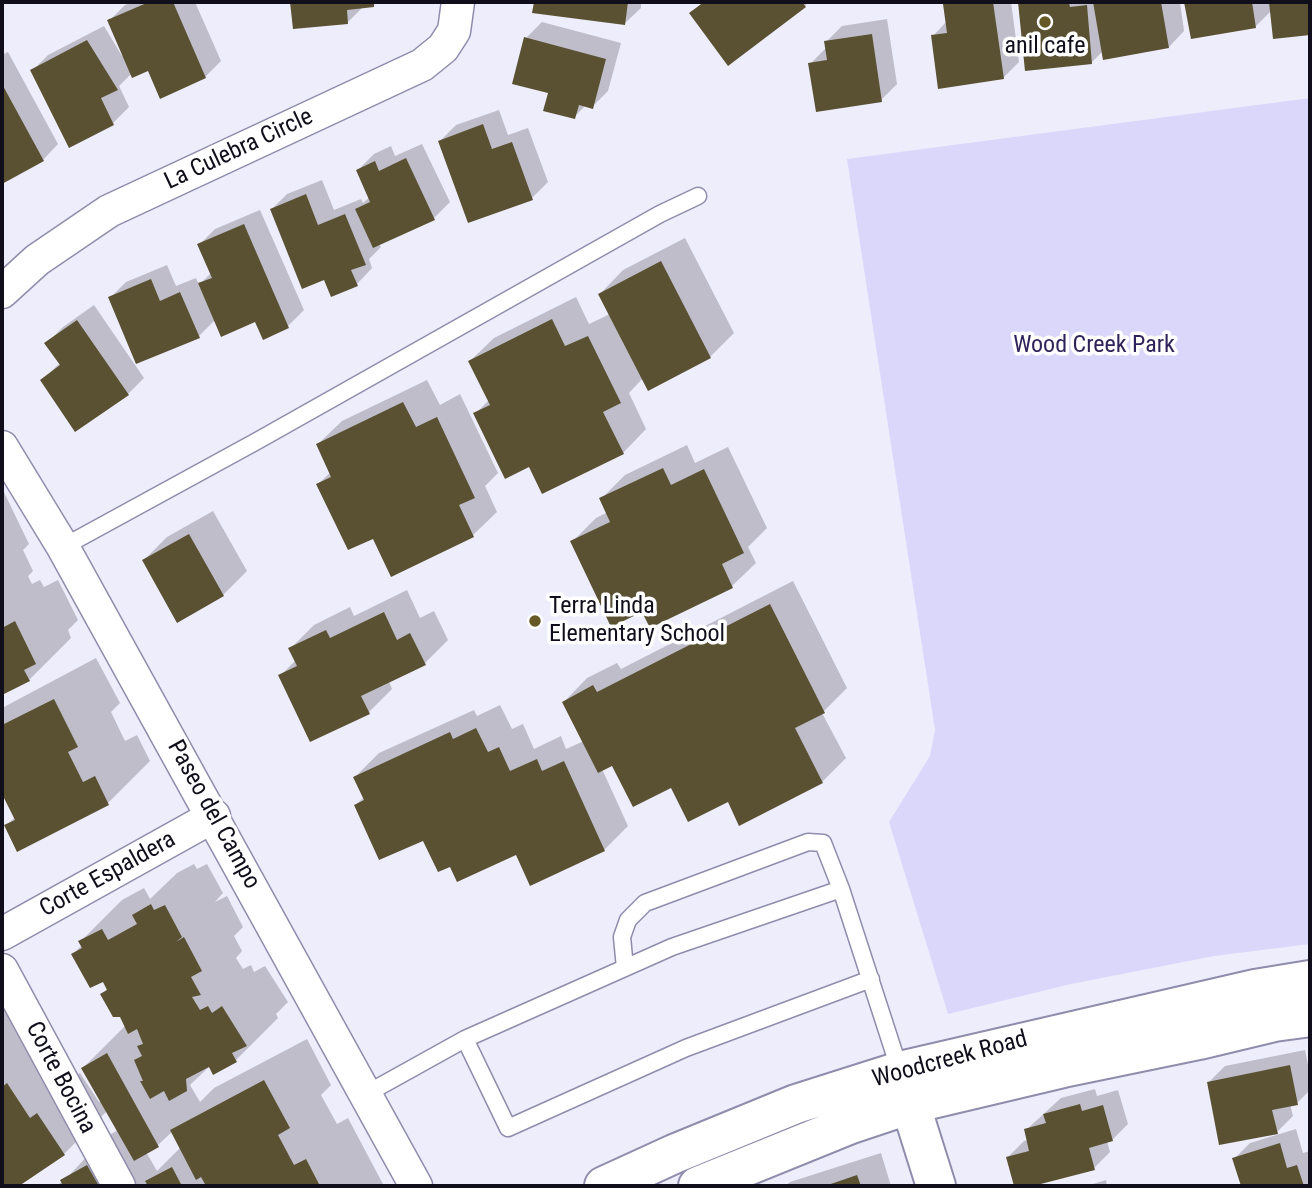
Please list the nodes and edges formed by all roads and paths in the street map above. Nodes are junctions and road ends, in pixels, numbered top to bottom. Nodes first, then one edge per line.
1 (458, 2) edge
2 (698, 196) dead end
3 (2, 292) edge
4 (2, 447) edge
5 (63, 547) junction
6 (214, 816) junction
7 (841, 889) junction
8 (2, 934) edge
9 (625, 968) junction
10 (2, 970) edge
11 (871, 979) junction
12 (1310, 981) edge
13 (1310, 1017) edge
14 (465, 1039) junction
15 (905, 1088) junction
16 (366, 1094) junction
17 (119, 1186) edge
18 (416, 1186) edge
19 (604, 1186) edge
20 (698, 1186) edge
21 (936, 1186) edge

1 - 3 street, La Culebra Circle
2 - 5 lane
4 - 5 street, Paseo del Campo
5 - 6 street, Paseo del Campo
6 - 8 street, Corte Espaldera
6 - 16 street, Paseo del Campo
7 - 9 lane
7 - 9 lane
7 - 11 lane
9 - 14 lane
10 - 17 street, Corte Bocina
11 - 14 lane
11 - 15 lane
12 - 15 main road, Woodcreek Road
13 - 15 main road, Woodcreek Road
14 - 16 lane
15 - 19 main road, Woodcreek Road
15 - 20 main road, Woodcreek Road
15 - 21 main road
16 - 18 street, Paseo del Campo

